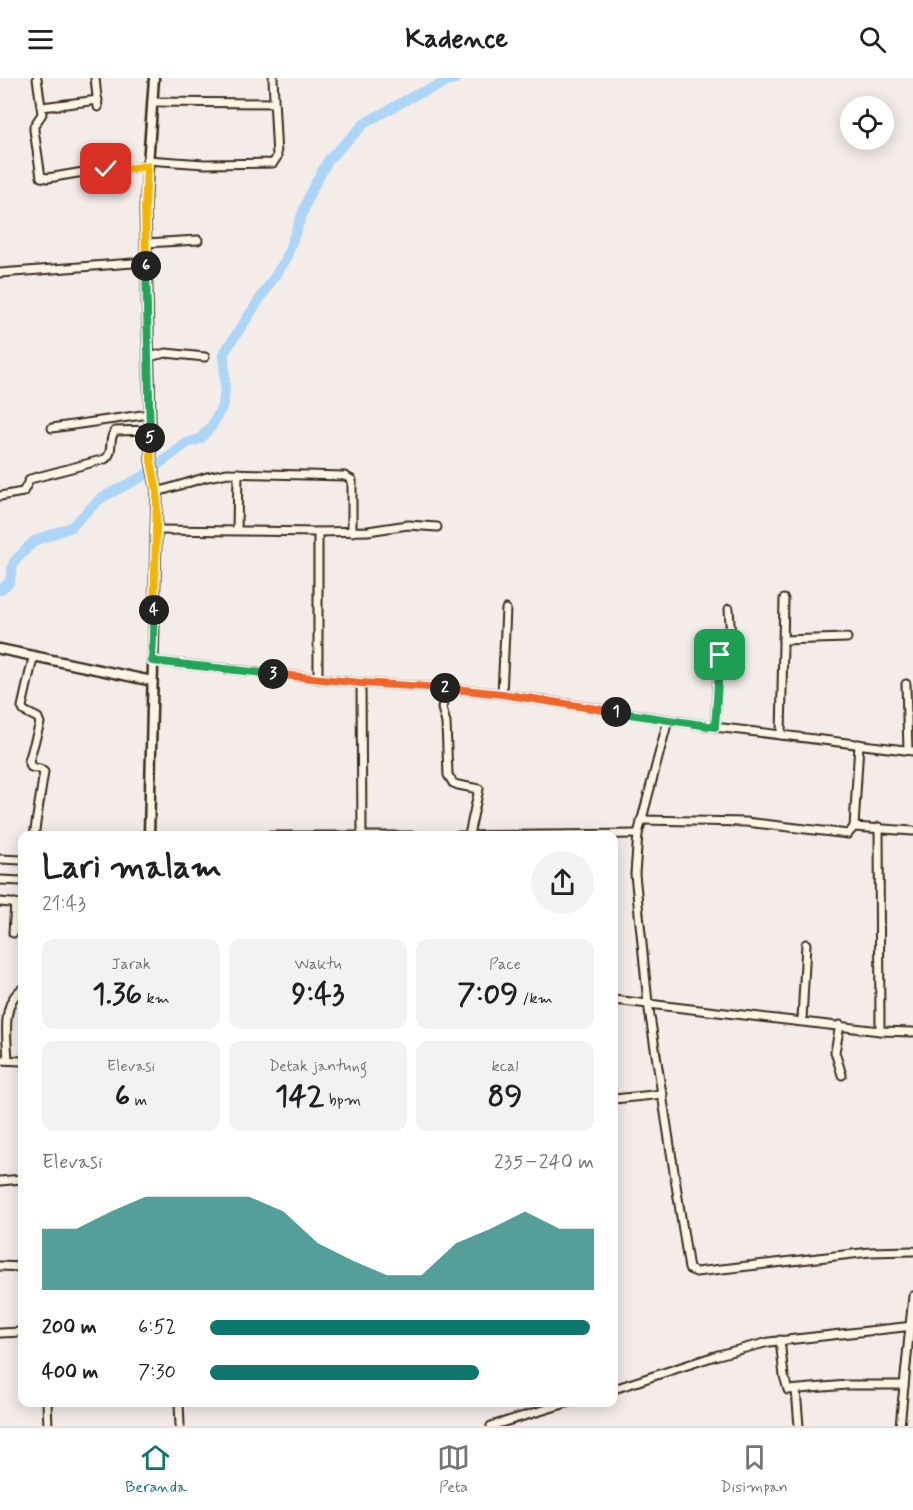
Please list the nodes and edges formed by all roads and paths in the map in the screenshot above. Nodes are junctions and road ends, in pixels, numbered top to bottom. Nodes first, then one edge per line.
1 (37, 78) edge
2 (95, 78) edge
3 (154, 78) edge
4 (273, 78) edge
5 (152, 102) junction
6 (273, 103) junction
7 (42, 107) junction
8 (147, 163) junction
9 (198, 240) dead end
10 (146, 243) junction
11 (146, 262) junction
12 (0, 273) edge
13 (148, 357) junction
14 (205, 357) dead end
15 (149, 414) junction
16 (52, 428) dead end
17 (150, 430) junction
18 (238, 472) junction
19 (157, 492) junction
20 (0, 496) edge
21 (437, 527) dead end
22 (157, 530) junction
23 (237, 530) junction
24 (318, 532) junction
25 (352, 532) junction
26 (784, 598) dead end
27 (506, 609) dead end
28 (729, 609) dead end
29 (847, 638) dead end
30 (783, 640) junction
31 (0, 649) edge
32 (33, 658) junction
33 (152, 661) junction
34 (318, 679) junction
35 (152, 681) junction
36 (361, 683) junction
37 (906, 684) dead end
38 (446, 688) junction
39 (502, 694) junction
40 (668, 720) junction
41 (715, 727) junction
42 (781, 735) junction
43 (858, 744) junction
44 (911, 751) edge
45 (641, 820) junction
46 (854, 826) junction
47 (879, 827) junction
48 (35, 831) edge
49 (149, 831) edge
50 (362, 831) edge
51 (470, 831) edge
52 (913, 831) edge
53 (618, 834) edge
54 (638, 834) junction
55 (0, 859) edge
56 (18, 860) edge
57 (0, 880) edge
58 (18, 881) edge
59 (0, 902) edge
60 (18, 903) edge
61 (18, 908) edge
62 (13, 933) dead end
63 (806, 944) dead end
64 (18, 993) edge
65 (618, 1000) edge
66 (648, 1003) junction
67 (802, 1020) junction
68 (840, 1025) junction
69 (880, 1031) junction
70 (913, 1032) edge
71 (4, 1060) edge
72 (842, 1075) dead end
73 (663, 1094) junction
74 (618, 1099) edge
75 (18, 1179) edge
76 (0, 1181) edge
77 (913, 1251) edge
78 (0, 1266) edge
79 (18, 1267) edge
80 (913, 1296) edge
81 (911, 1327) edge
82 (18, 1332) edge
83 (0, 1333) edge
84 (780, 1340) junction
85 (904, 1385) junction
86 (618, 1388) edge
87 (796, 1390) junction
88 (48, 1407) edge
89 (180, 1407) edge
90 (554, 1407) edge
91 (48, 1426) edge
92 (180, 1426) edge
93 (491, 1426) edge
94 (799, 1426) edge
95 (900, 1426) edge

1 - 7 street
2 - 7 street
3 - 5 street
4 - 6 street
5 - 6 street
5 - 8 street
6 - 8 street
7 - 8 street
8 - 10 street
9 - 10 street
10 - 11 street
11 - 12 street
11 - 13 street
13 - 14 street
13 - 15 street
15 - 16 street
15 - 17 street
17 - 19 street
17 - 20 street
18 - 19 street
18 - 23 street
18 - 25 street
19 - 22 street
21 - 25 street
22 - 23 street
22 - 33 street
23 - 24 street
24 - 25 street
24 - 34 street
26 - 30 street
27 - 39 street
28 - 41 street
29 - 30 street
30 - 42 street
31 - 32 street
32 - 35 street
32 - 48 street
33 - 34 street
33 - 35 street
34 - 36 street
35 - 49 street
36 - 38 street
36 - 50 street
37 - 44 street
38 - 39 street
38 - 51 street
39 - 40 street
40 - 41 street
40 - 45 street
41 - 42 street
42 - 43 street
43 - 44 street
43 - 46 street
45 - 46 street
45 - 54 street
46 - 47 street
47 - 52 street
47 - 69 street
53 - 54 street
54 - 66 street
55 - 56 street
57 - 58 street
59 - 60 street
61 - 62 street
63 - 67 street
64 - 71 street
65 - 66 street
66 - 67 street
66 - 73 street
67 - 68 street
68 - 69 street
68 - 72 street
69 - 70 street
73 - 74 street
73 - 77 street
75 - 76 street
78 - 79 street
80 - 81 street
81 - 84 street
81 - 85 street
82 - 83 street
84 - 86 street
84 - 87 street
85 - 87 street
85 - 95 street
87 - 94 street
88 - 91 street
89 - 92 street
90 - 93 street

